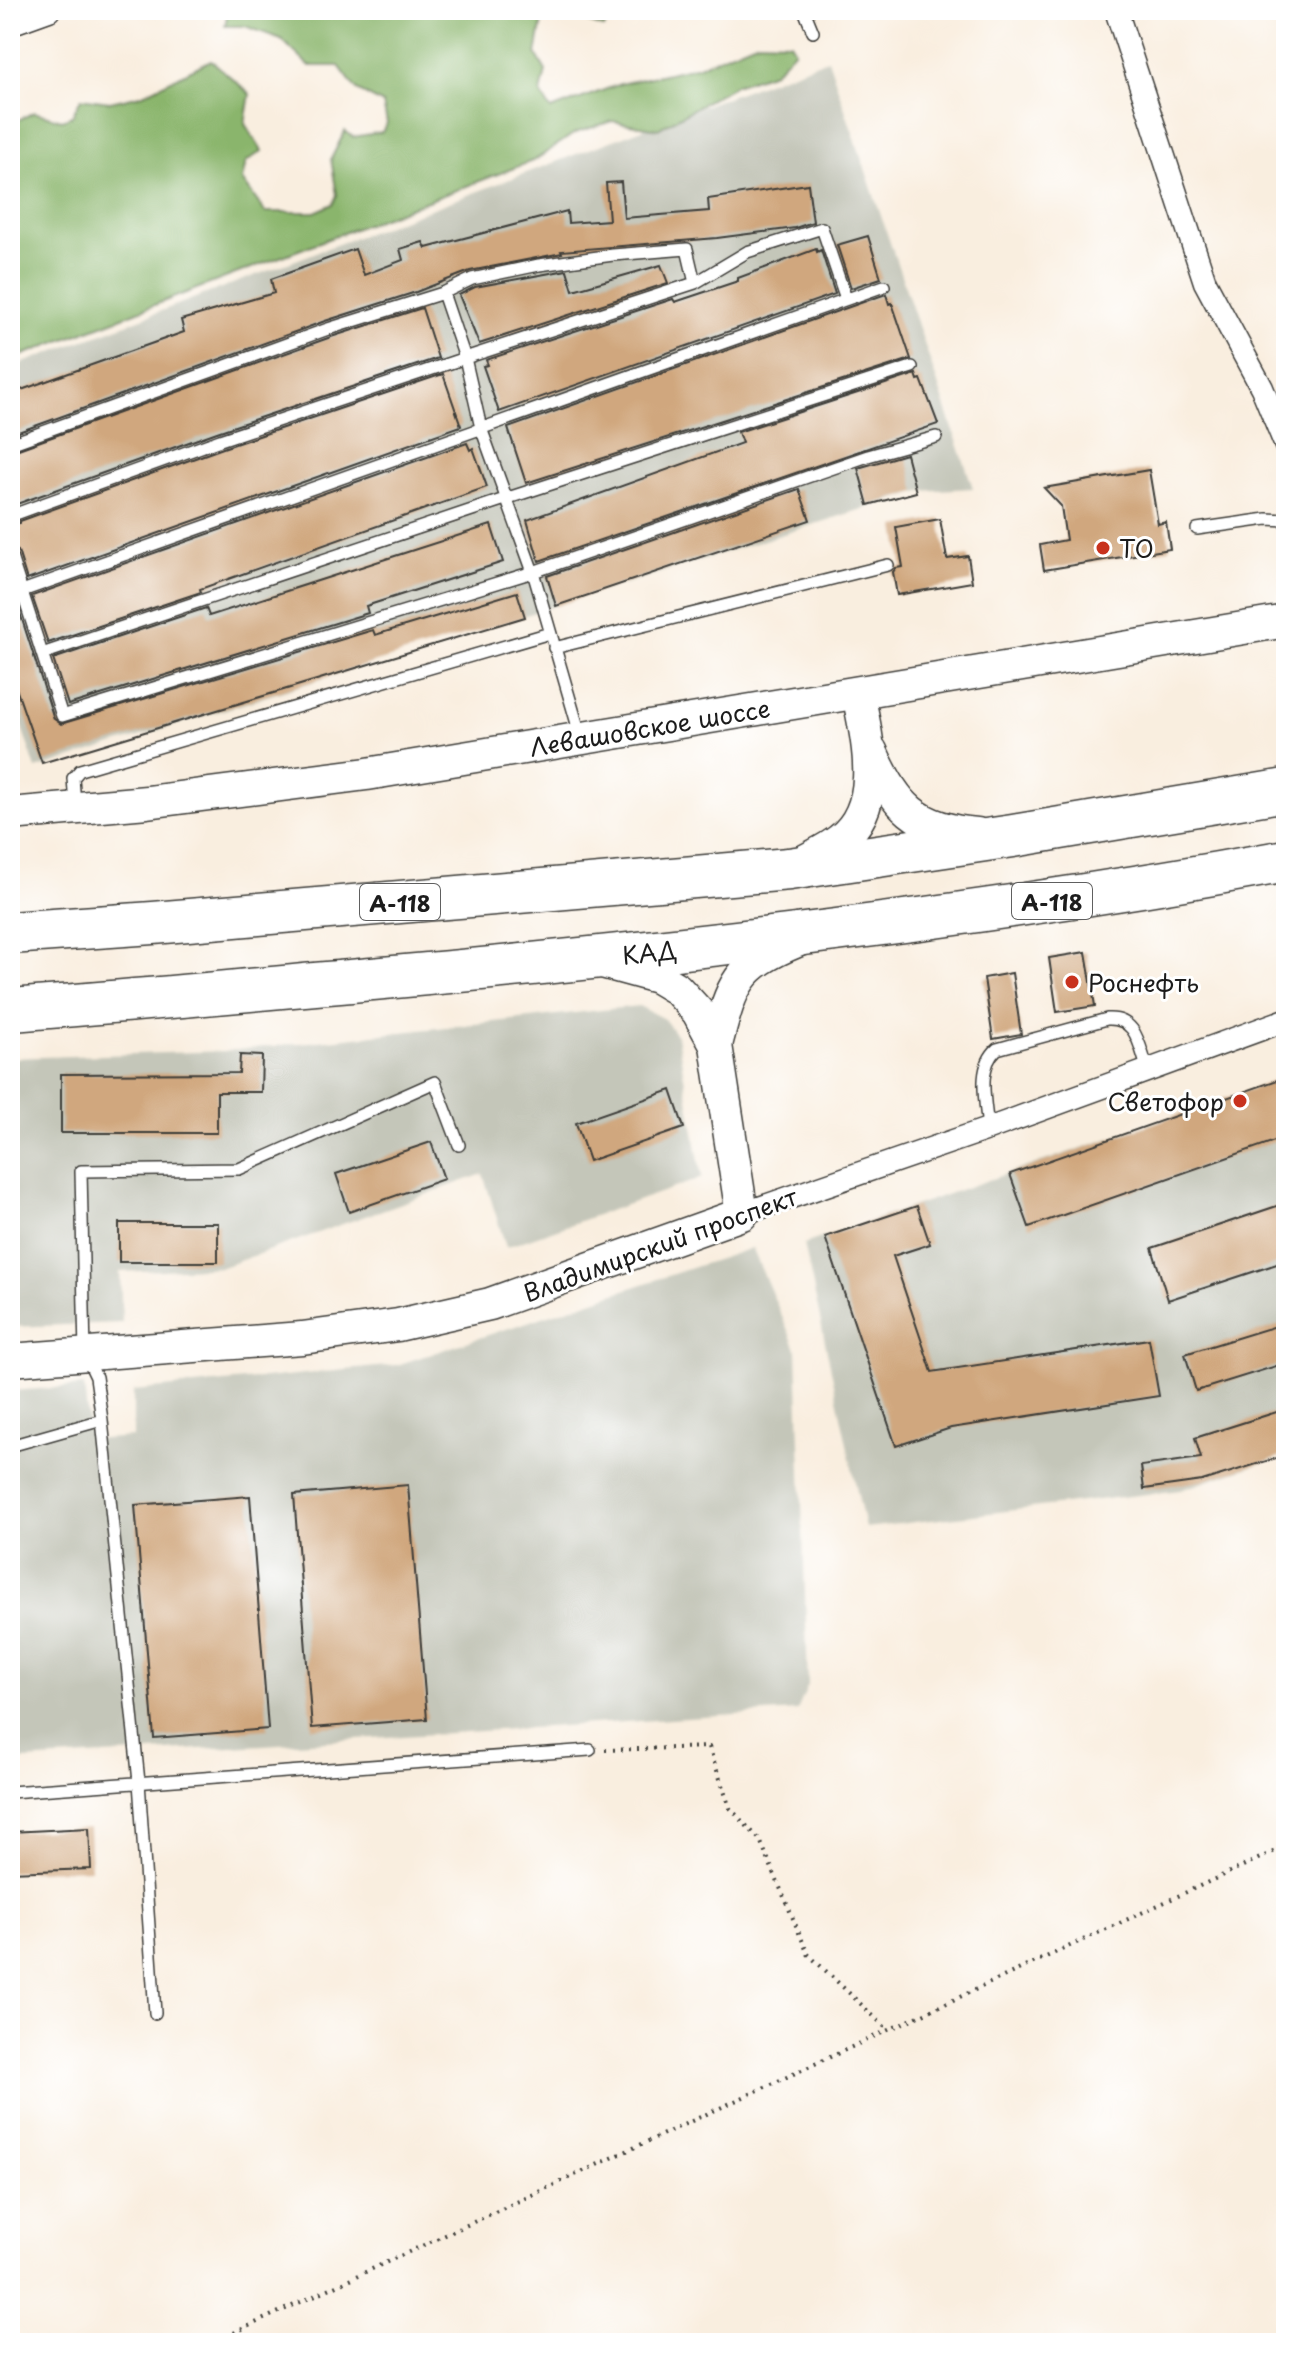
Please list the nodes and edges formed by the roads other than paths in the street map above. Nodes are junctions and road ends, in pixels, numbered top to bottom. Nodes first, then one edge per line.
1 (49, 10) edge
2 (804, 10) edge
3 (1116, 10) edge
4 (10, 24) edge
5 (813, 32) dead end
6 (695, 283) junction
7 (884, 286) dead end
8 (443, 293) junction
9 (846, 299) junction
10 (465, 358) junction
11 (912, 367) dead end
12 (481, 428) junction
13 (936, 437) dead end
14 (10, 444) edge
15 (1286, 446) edge
16 (508, 498) junction
17 (10, 516) edge
18 (1286, 520) edge
19 (1197, 529) dead end
20 (10, 554) edge
21 (888, 565) dead end
22 (533, 572) junction
23 (22, 591) junction
24 (1286, 621) edge
25 (550, 633) junction
26 (554, 648) junction
27 (42, 654) junction
28 (858, 693) junction
29 (581, 739) junction
30 (868, 746) junction
31 (1286, 790) edge
32 (76, 808) junction
33 (10, 814) edge
34 (1013, 836) junction
35 (1286, 861) edge
36 (789, 869) junction
37 (10, 933) edge
38 (817, 933) junction
39 (587, 960) junction
40 (10, 1010) edge
41 (1286, 1020) edge
42 (716, 1045) junction
43 (1148, 1070) junction
44 (988, 1129) junction
45 (459, 1145) dead end
46 (742, 1214) junction
47 (85, 1354) junction
48 (10, 1360) edge
49 (102, 1420) junction
50 (10, 1446) edge
51 (590, 1750) road end
52 (139, 1782) junction
53 (10, 1792) edge
54 (155, 2013) dead end

1 - 4 street
2 - 5 lane
3 - 15 street
6 - 8 lane
6 - 9 lane
6 - 10 lane
7 - 9 lane
8 - 10 lane
8 - 14 lane
9 - 12 lane
10 - 12 lane
10 - 17 lane
11 - 16 lane
12 - 16 lane
12 - 23 lane
13 - 22 lane
16 - 22 lane
16 - 27 lane
18 - 19 lane
20 - 23 lane
21 - 26 lane
22 - 25 lane
22 - 27 lane
23 - 27 lane
24 - 28 main road, Левашовское шоссе
25 - 26 lane
25 - 32 lane
26 - 29 lane
28 - 29 main road, Левашовское шоссе
28 - 30 main road
29 - 32 main road, Левашовское шоссе
30 - 34 main road
30 - 36 main road
31 - 34 highway, А-118
32 - 33 main road, Левашовское шоссе
34 - 36 highway, А-118
35 - 38 highway, КАД / А-118
36 - 37 highway, А-118
38 - 39 highway, КАД / А-118
38 - 42 main road
39 - 40 highway, КАД / А-118
39 - 42 main road
41 - 43 street, Владимирский проспект
42 - 46 main road
43 - 44 street, Владимирский проспект
43 - 44 lane
44 - 46 street, Владимирский проспект
45 - 47 lane
46 - 47 main road, Владимирский проспект
47 - 48 main road, Владимирский проспект
47 - 49 lane
49 - 50 lane
49 - 52 lane
51 - 52 lane
52 - 53 lane
52 - 54 lane

